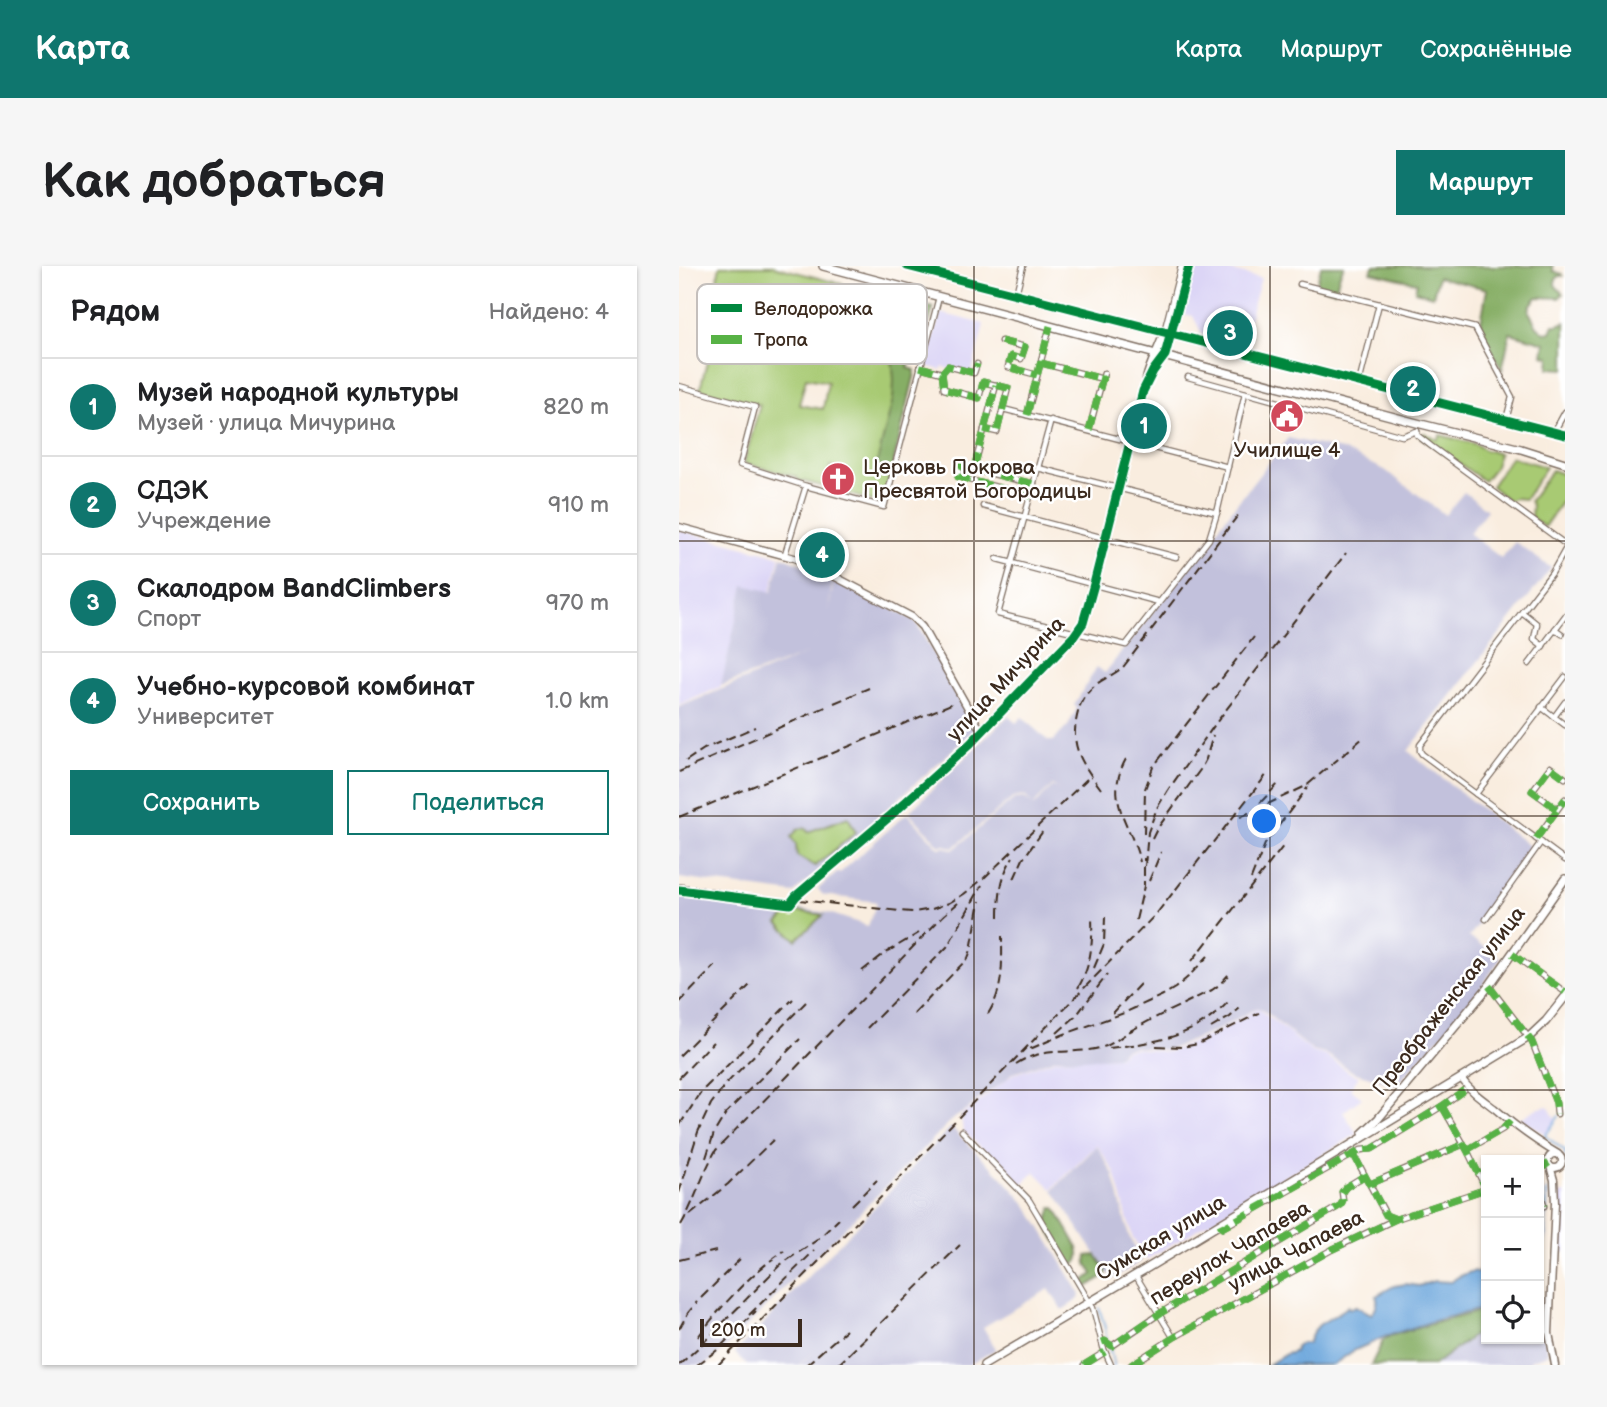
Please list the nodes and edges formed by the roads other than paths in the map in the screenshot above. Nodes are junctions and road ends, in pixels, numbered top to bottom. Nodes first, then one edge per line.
1 (823, 266) edge
2 (907, 266) edge
3 (1023, 266) edge
4 (1181, 266) edge
5 (1189, 266) edge
6 (849, 269) edge
7 (897, 284) edge
8 (1300, 284) dead end
9 (927, 293) edge
10 (1016, 294) junction
11 (939, 297) junction
12 (1379, 304) junction
13 (1050, 326) junction
14 (1167, 333) junction
15 (927, 341) edge
16 (1001, 341) dead end
17 (1156, 353) junction
18 (1165, 355) junction
19 (1021, 359) junction
20 (1041, 363) junction
21 (921, 364) edge
22 (977, 364) dead end
23 (920, 367) junction
24 (1019, 370) junction
25 (942, 373) junction
26 (1037, 375) junction
27 (1188, 377) dead end
28 (1359, 383) junction
29 (996, 385) junction
30 (679, 386) edge
31 (1143, 391) junction
32 (1245, 393) junction
33 (1003, 409) junction
34 (1565, 412) edge
35 (1027, 415) junction
36 (1506, 420) junction
37 (1051, 421) junction
38 (1417, 427) junction
39 (984, 429) junction
40 (1089, 430) junction
41 (1554, 432) junction
42 (1565, 435) edge
43 (1131, 441) junction
44 (1565, 463) edge
45 (1228, 467) junction
46 (974, 468) junction
47 (1038, 468) junction
48 (1034, 484) junction
49 (806, 486) junction
50 (1119, 489) junction
51 (1031, 496) junction
52 (983, 506) dead end
53 (1217, 513) junction
54 (1025, 517) junction
55 (679, 527) edge
56 (1105, 538) junction
57 (1565, 544) edge
58 (1565, 550) edge
59 (785, 554) junction
60 (1176, 557) dead end
61 (997, 559) dead end
62 (1012, 563) junction
63 (1094, 584) junction
64 (1159, 602) junction
65 (1522, 612) junction
66 (1565, 616) edge
67 (1555, 629) junction
68 (1077, 632) junction
69 (1562, 634) dead end
70 (1543, 646) junction
71 (1529, 664) dead end
72 (1565, 677) edge
73 (1565, 702) edge
74 (1541, 707) junction
75 (1554, 717) junction
76 (1565, 725) edge
77 (982, 731) junction
78 (1565, 778) edge
79 (1476, 794) junction
80 (1565, 799) edge
81 (1557, 810) junction
82 (1539, 840) junction
83 (1565, 860) edge
84 (1565, 879) edge
85 (679, 890) edge
86 (1486, 919) dead end
87 (1512, 954) junction
88 (1489, 986) junction
89 (1565, 994) edge
90 (1528, 1037) junction
91 (1461, 1078) junction
92 (1464, 1090) dead end
93 (1388, 1106) junction
94 (1442, 1106) junction
95 (1557, 1114) dead end
96 (1395, 1119) junction
97 (1510, 1121) junction
98 (962, 1131) dead end
99 (1356, 1141) junction
100 (1542, 1145) junction
101 (1465, 1147) junction
102 (1354, 1155) junction
103 (1561, 1155) edge
104 (1549, 1163) junction
105 (1563, 1164) edge
106 (1544, 1166) edge
107 (1364, 1176) junction
108 (1481, 1179) edge
109 (1555, 1180) junction
110 (1297, 1182) junction
111 (1370, 1185) junction
112 (1481, 1191) edge
113 (1386, 1215) junction
114 (1396, 1219) junction
115 (1383, 1224) junction
116 (1136, 1275) junction
117 (1090, 1302) junction
118 (1159, 1314) junction
119 (1173, 1338) junction
120 (1102, 1342) junction
121 (1105, 1352) junction
122 (984, 1365) edge
123 (1084, 1365) edge
124 (1111, 1365) edge
125 (1131, 1365) edge
126 (1555, 1365) edge

1 - 6 main road
2 - 10 street
3 - 10 street
4 - 14 street, улица Мичурина
5 - 14 street, улица Мичурина
6 - 7 main road
8 - 12 street
9 - 11 main road
10 - 14 street
11 - 13 main road
11 - 15 street
12 - 28 street
12 - 36 street
13 - 17 main road
13 - 20 street
14 - 17 street
14 - 18 street, улица Мичурина
14 - 28 street
16 - 19 street
17 - 18 main road
17 - 31 street
18 - 31 street, улица Мичурина
18 - 38 main road
19 - 24 street
19 - 24 street
20 - 26 street
20 - 40 street
21 - 23 street
22 - 25 street
23 - 25 street
23 - 49 street
24 - 26 street
25 - 29 street
26 - 35 street
27 - 32 street
28 - 36 street
29 - 33 street
29 - 39 street
30 - 49 street
31 - 43 street, улица Мичурина
32 - 38 street
32 - 45 street
33 - 35 street
33 - 39 street
34 - 41 street
35 - 37 street
36 - 41 street
37 - 40 street
37 - 47 street
38 - 44 main road
38 - 57 street
39 - 46 street
40 - 43 street
41 - 42 street
43 - 45 street
43 - 50 street, улица Мичурина
45 - 53 street
46 - 48 street
46 - 51 street
47 - 48 street
47 - 50 street
48 - 51 street
49 - 59 street
50 - 53 street
50 - 56 street, улица Мичурина
51 - 54 street
52 - 54 street
53 - 64 street
54 - 56 street
54 - 62 street
55 - 59 street
56 - 60 street
56 - 63 street, улица Мичурина
58 - 65 street
59 - 77 street
61 - 62 street
62 - 63 street
62 - 68 street
63 - 64 street
63 - 68 street, улица Мичурина
64 - 68 street
65 - 70 street
65 - 79 street
66 - 67 street
67 - 69 street
67 - 70 street
68 - 77 street, улица Мичурина
70 - 71 street
72 - 74 street
73 - 75 street
74 - 75 street
74 - 79 street
75 - 76 street
77 - 85 street, улица Мичурина
78 - 81 street
79 - 82 street
80 - 81 street
81 - 82 street
82 - 83 street
82 - 86 street
84 - 87 main road, Преображенская улица
87 - 88 main road, Преображенская улица
87 - 89 street
88 - 90 street
88 - 93 main road, Преображенская улица
89 - 90 main road
90 - 91 main road
90 - 95 street
91 - 96 main road
91 - 97 street
92 - 94 street
93 - 96 main road
93 - 99 main road, Преображенская улица
94 - 101 street
94 - 102 street
96 - 99 main road
97 - 100 street
97 - 101 street
98 - 117 street
99 - 110 main road, Сумская улица
100 - 103 street
100 - 104 street
101 - 108 street
101 - 111 street
102 - 107 street
102 - 110 street
103 - 104 street
103 - 105 street
104 - 105 street
104 - 106 street
104 - 109 street
105 - 109 street
107 - 111 street
107 - 118 street, переулок Чапаева
109 - 126 street
110 - 116 main road, Сумская улица
111 - 113 street
112 - 114 street, улица Чапаева
113 - 114 street
113 - 115 street
114 - 115 street, улица Чапаева
115 - 119 street, улица Чапаева
116 - 117 main road, Сумская улица
116 - 118 street
117 - 120 street
117 - 122 main road, Сумская улица
118 - 119 street
118 - 120 street, переулок Чапаева
119 - 125 street, улица Чапаева
120 - 121 street
121 - 123 street
121 - 124 street

